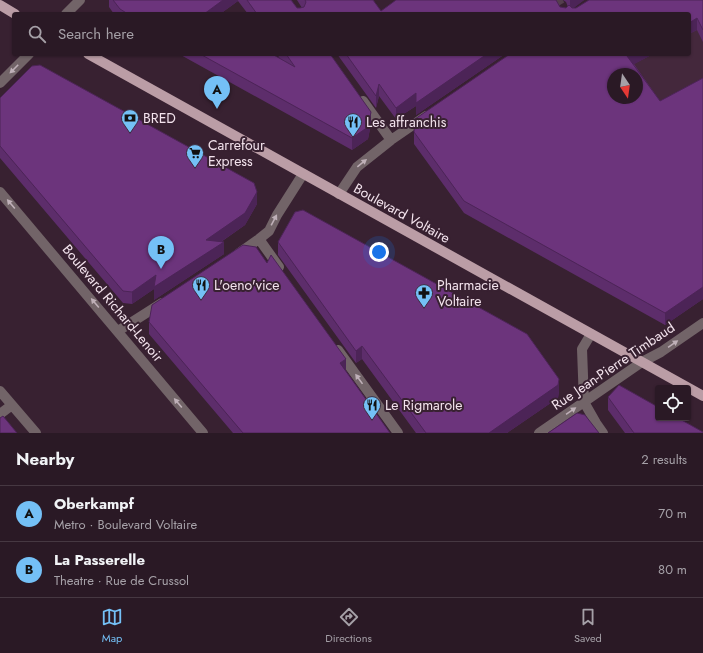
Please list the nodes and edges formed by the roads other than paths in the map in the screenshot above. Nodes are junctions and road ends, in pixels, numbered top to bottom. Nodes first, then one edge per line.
1 (80, 0) edge
2 (0, 5) edge
3 (12, 12) edge
4 (68, 12) edge
5 (27, 56) edge
6 (92, 56) edge
7 (0, 83) edge
8 (356, 92) edge
9 (432, 112) edge
10 (391, 140) junction
11 (303, 174) junction
12 (0, 192) edge
13 (339, 194) junction
14 (259, 240) junction
15 (233, 256) edge
16 (287, 278) edge
17 (168, 299) edge
18 (703, 323) edge
19 (118, 331) junction
20 (591, 334) junction
21 (333, 343) edge
22 (642, 362) junction
23 (0, 391) edge
24 (703, 396) edge
25 (584, 402) junction
26 (12, 405) junction
27 (0, 414) edge
28 (36, 433) edge
29 (203, 433) edge
30 (398, 433) edge
31 (539, 433) edge
32 (603, 433) edge

1 - 4 street
2 - 3 main road
5 -> 7 street
6 - 11 main road, Boulevard Voltaire
8 - 10 street
9 - 10 street
13 -> 10 street
11 - 13 main road, Boulevard Voltaire
14 -> 11 street
19 -> 12 street, Boulevard Richard-Lenoir
13 - 20 main road, Boulevard Voltaire
14 - 15 street
14 - 16 street
17 - 19 street
22 -> 18 street, Rue Jean-Pierre Timbaud
29 -> 19 street, Boulevard Richard-Lenoir
20 - 22 main road, Boulevard Voltaire
20 - 25 street
30 -> 21 street
22 - 24 main road, Boulevard Voltaire
22 - 25 street, Rue Jean-Pierre Timbaud
23 - 26 street
31 -> 25 street, Rue Jean-Pierre Timbaud
25 - 32 street
26 - 27 street
26 - 28 street

